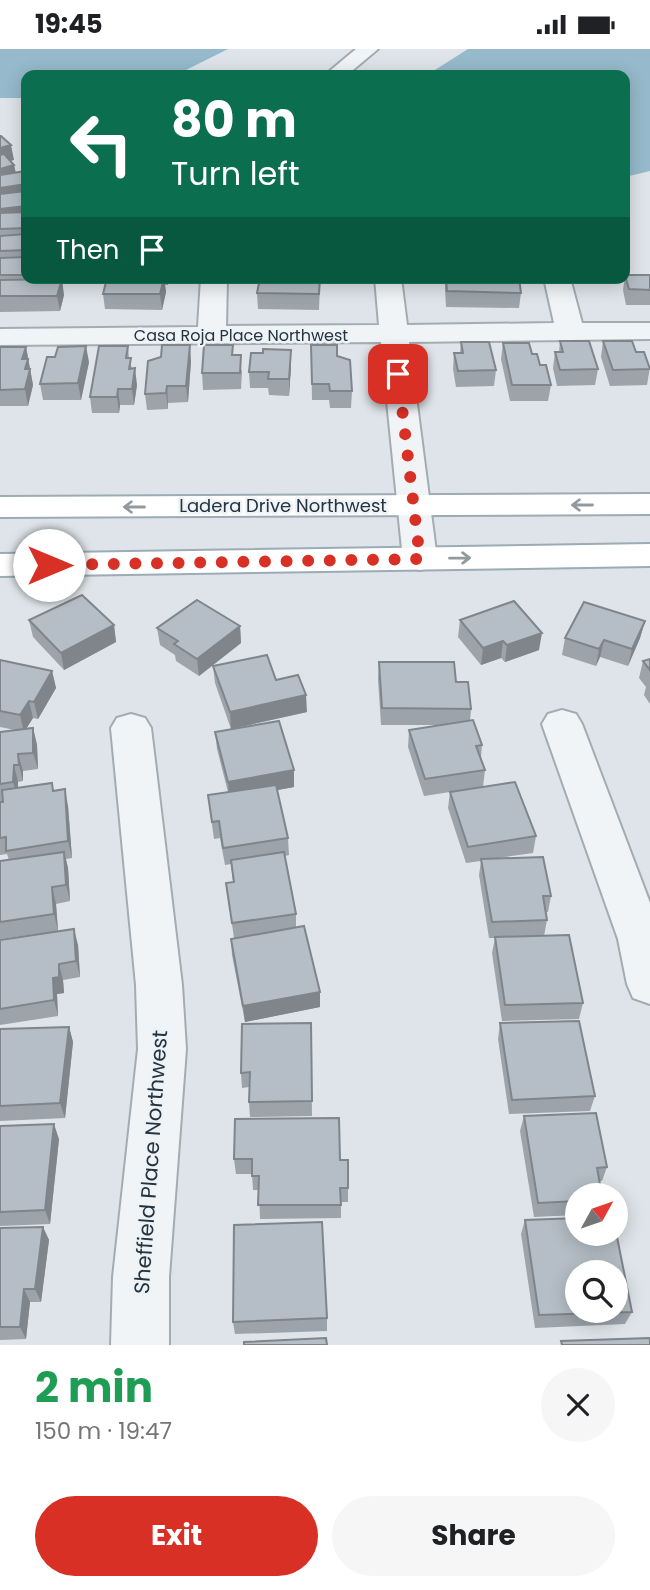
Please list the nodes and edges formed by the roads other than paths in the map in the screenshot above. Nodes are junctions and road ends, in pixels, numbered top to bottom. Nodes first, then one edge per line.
1 (368, 49) edge
2 (341, 70) edge
3 (214, 284) edge
4 (389, 284) edge
5 (558, 284) edge
6 (650, 331) edge
7 (570, 332) junction
8 (393, 334) junction
9 (212, 335) junction
10 (0, 337) edge
11 (650, 504) edge
12 (415, 506) junction
13 (0, 507) edge
14 (650, 555) edge
15 (420, 559) junction
16 (0, 565) edge
17 (562, 725) dead end
18 (131, 728) dead end
19 (650, 984) edge
20 (139, 1345) edge

1 - 2 street
3 - 9 street
4 - 8 street
5 - 7 street
6 - 7 street, Casa Roja Place Northwest
7 - 8 street, Casa Roja Place Northwest
8 - 9 street, Casa Roja Place Northwest
8 - 12 street
9 - 10 street, Casa Roja Place Northwest
11 -> 12 main road, Ladera Drive Northwest
12 -> 13 main road, Ladera Drive Northwest
12 - 15 street
15 -> 14 main road
15 - 16 main road
17 - 19 street
18 - 20 street, Sheffield Place Northwest

